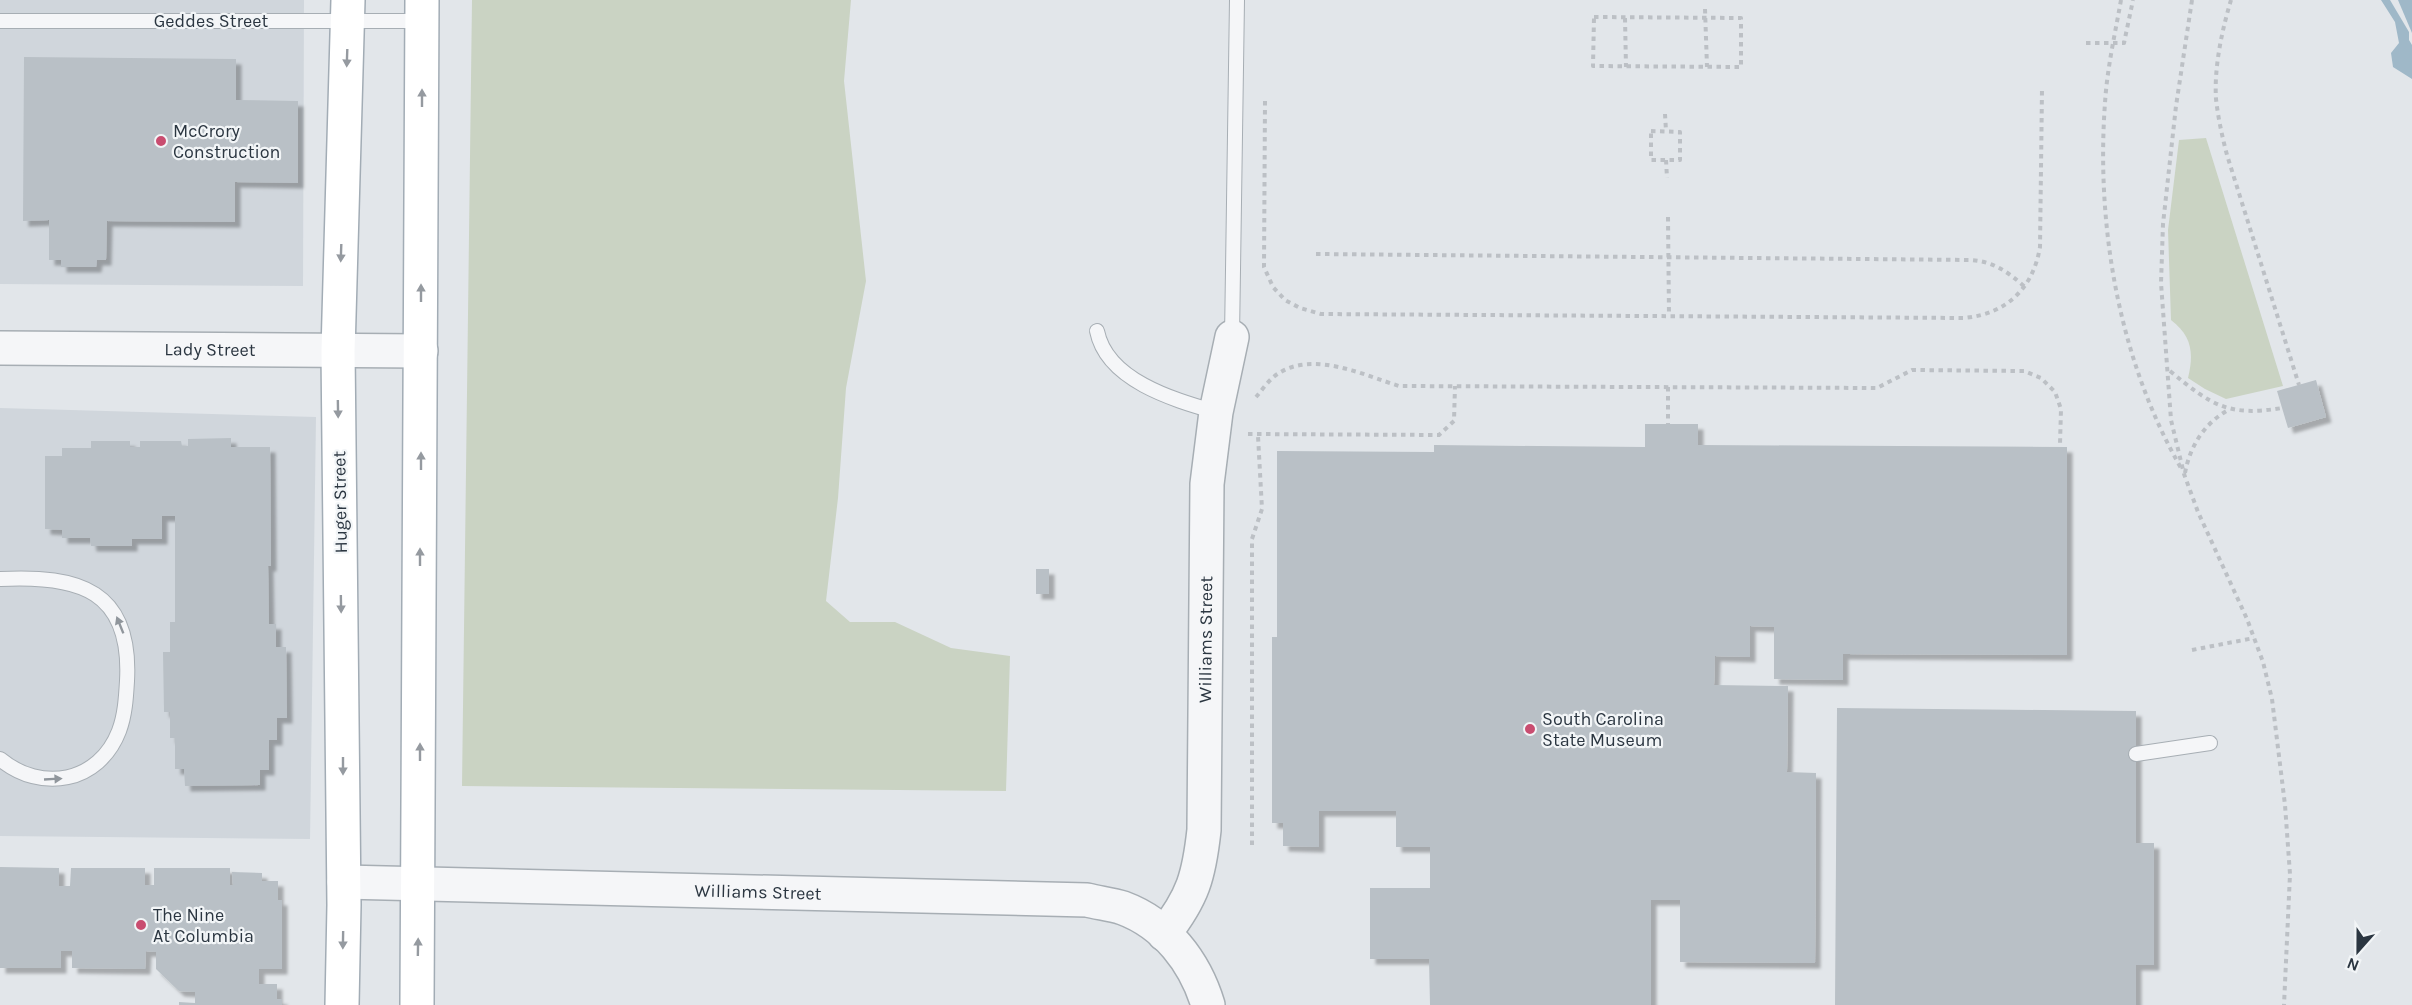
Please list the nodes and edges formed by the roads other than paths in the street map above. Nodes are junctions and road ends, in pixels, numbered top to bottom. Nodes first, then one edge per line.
1 (1237, 0) edge
2 (348, 11) edge
3 (422, 11) edge
4 (0, 21) edge
5 (1097, 331) dead end
6 (1232, 338) joint
7 (0, 348) edge
8 (338, 351) junction
9 (421, 351) junction
10 (1216, 412) junction
11 (0, 579) edge
12 (2210, 743) dead end
13 (2136, 754) dead end
14 (0, 759) edge
15 (344, 882) junction
16 (419, 885) junction
17 (1164, 934) junction
18 (342, 1005) edge
19 (417, 1005) edge
20 (1208, 1005) edge

1 - 6 lane
2 - 3 lane, Geddes Street
2 - 4 lane, Geddes Street
2 -> 8 main road, Huger Street
9 -> 3 main road
5 - 10 lane
6 - 10 street, Williams Street
7 - 8 street, Lady Street
8 - 9 street, Lady Street
8 -> 15 main road, Huger Street
16 -> 9 main road
10 - 17 street, Williams Street
14 -> 11 lane
12 - 13 lane
15 - 16 street, Williams Street
15 -> 18 main road, Huger Street
16 - 17 street, Williams Street
19 -> 16 main road
17 - 20 street, Williams Street

